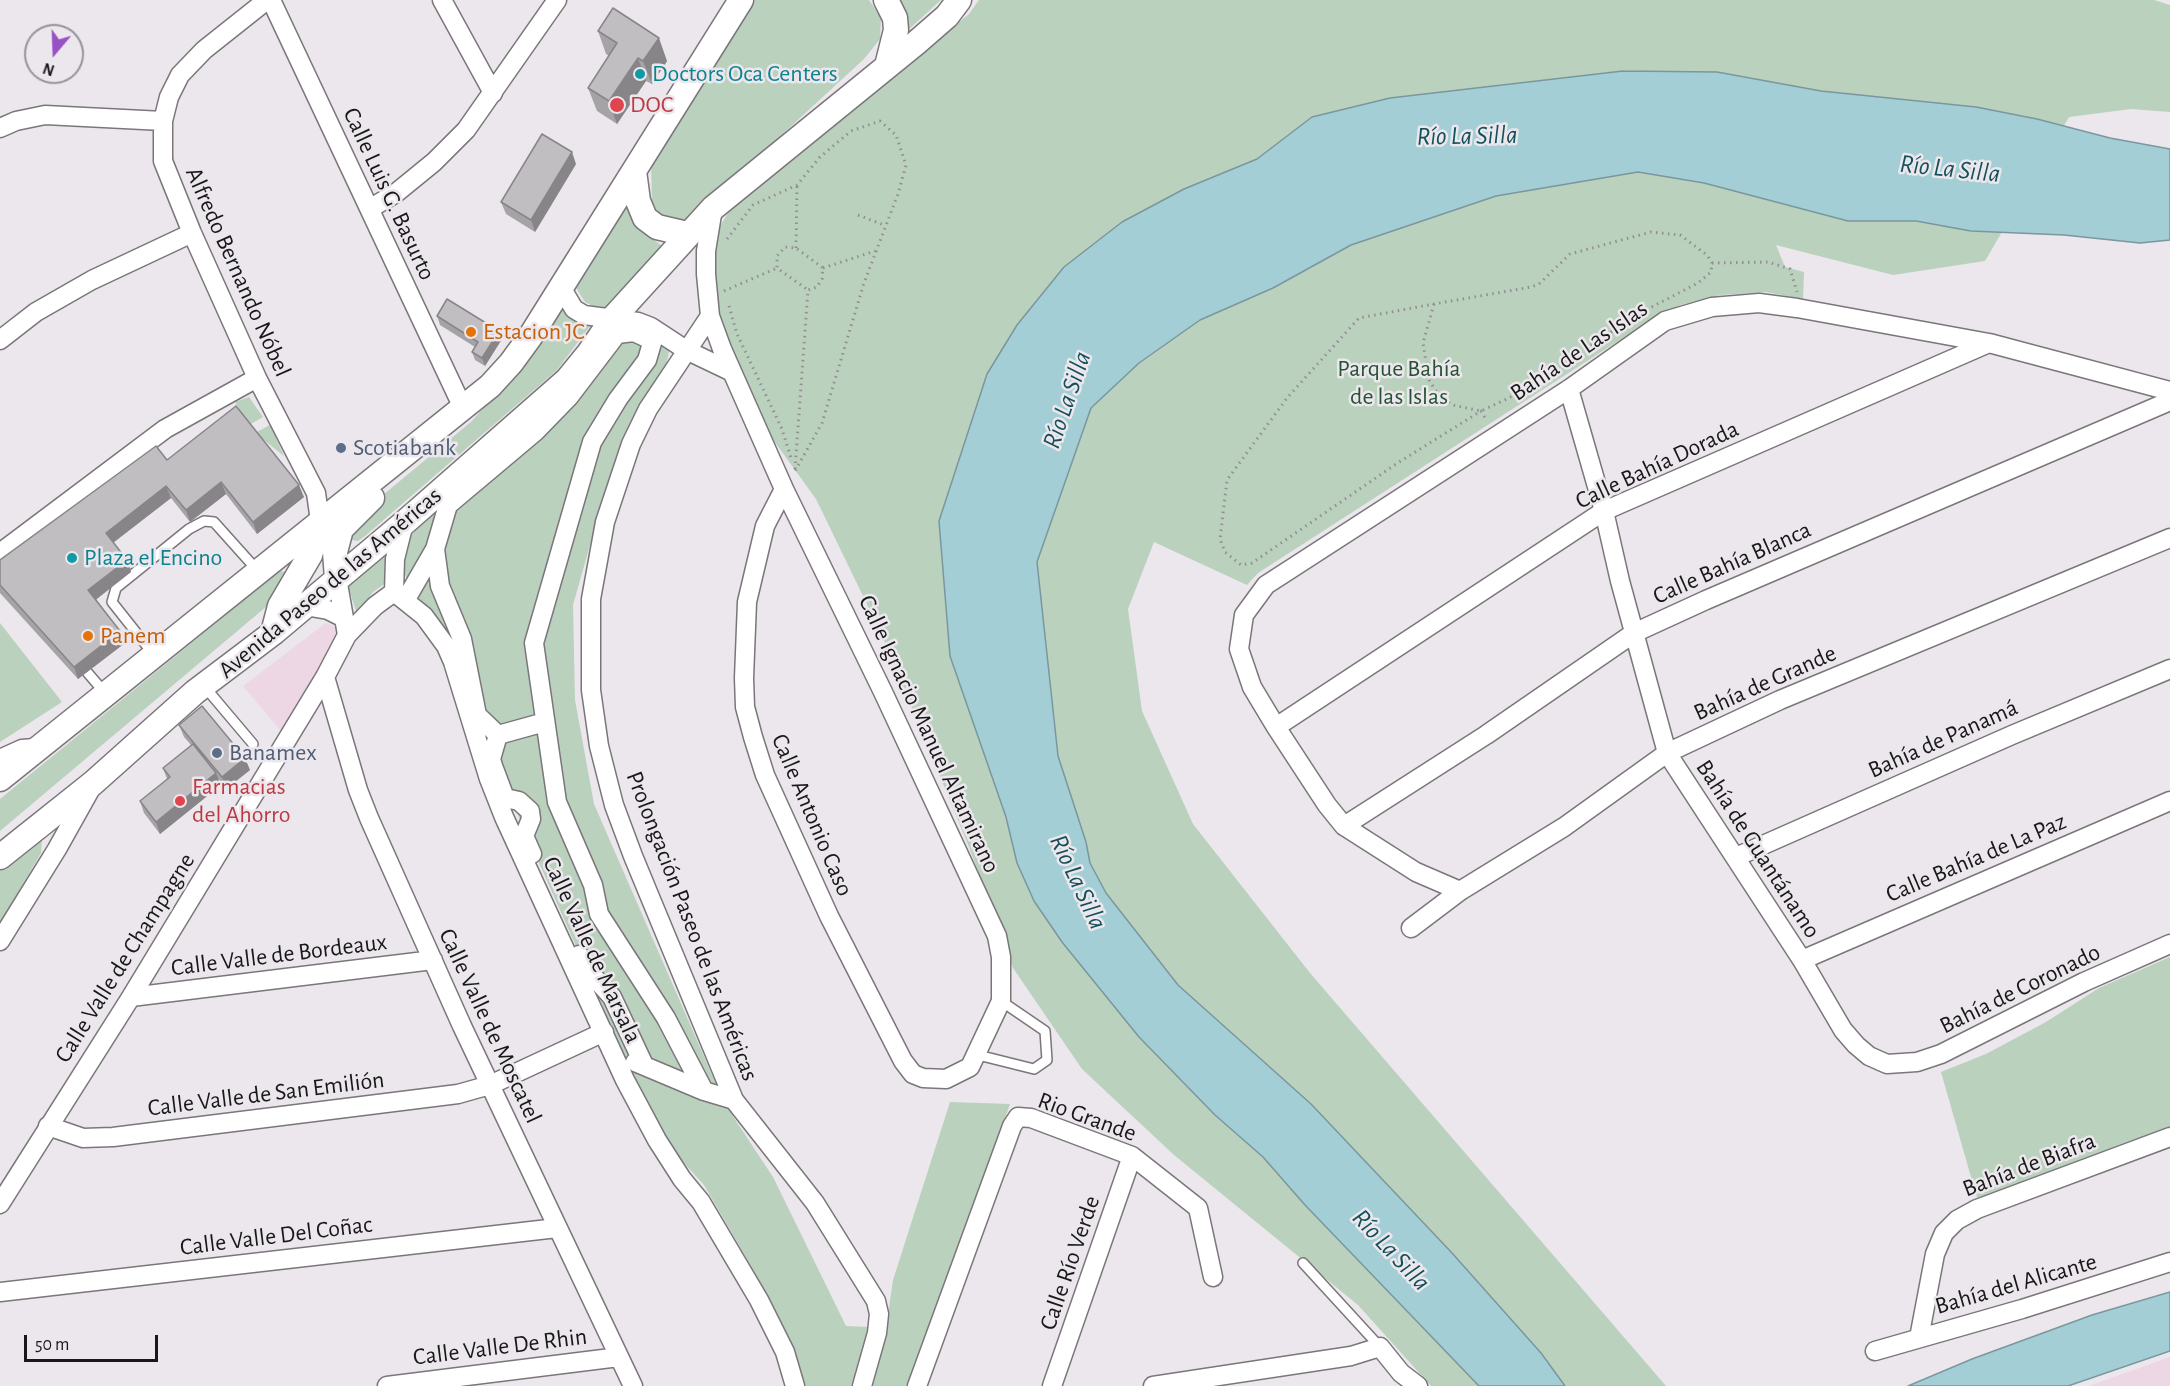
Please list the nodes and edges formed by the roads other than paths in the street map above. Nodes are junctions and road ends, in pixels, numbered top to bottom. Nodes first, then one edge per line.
1 (269, 0) edge
2 (442, 0) edge
3 (557, 0) edge
4 (741, 0) edge
5 (886, 0) edge
6 (959, 0) edge
7 (887, 66) junction
8 (493, 93) junction
9 (163, 120) junction
10 (0, 128) edge
11 (634, 171) junction
12 (370, 208) junction
13 (713, 208) junction
14 (192, 233) junction
15 (687, 234) junction
16 (561, 287) junction
17 (710, 316) junction
18 (613, 318) junction
19 (0, 340) edge
20 (1989, 343) junction
21 (651, 350) junction
22 (682, 356) junction
23 (732, 372) junction
24 (257, 378) junction
25 (1569, 389) junction
26 (2170, 391) edge
27 (2170, 401) edge
28 (463, 408) junction
29 (412, 450) junction
30 (784, 489) junction
31 (1604, 511) junction
32 (320, 521) junction
33 (404, 523) junction
34 (2170, 538) edge
35 (435, 549) junction
36 (0, 553) edge
37 (260, 572) junction
38 (337, 578) junction
39 (399, 596) junction
40 (305, 606) junction
41 (346, 627) junction
42 (273, 633) junction
43 (1635, 633) junction
44 (156, 656) junction
45 (2170, 669) edge
46 (87, 672) edge
47 (325, 677) junction
48 (204, 686) junction
49 (106, 694) junction
50 (545, 722) junction
51 (1276, 727) junction
52 (498, 735) junction
53 (253, 744) dead end
54 (37, 748) junction
55 (1667, 753) junction
56 (0, 759) edge
57 (0, 779) edge
58 (93, 783) junction
59 (2170, 801) edge
60 (1344, 826) junction
61 (1736, 856) junction
62 (0, 857) edge
63 (1460, 891) junction
64 (1411, 928) dead end
65 (0, 941) edge
66 (2170, 944) edge
67 (433, 960) junction
68 (1802, 960) junction
69 (131, 997) junction
70 (1001, 1001) junction
71 (604, 1032) junction
72 (614, 1055) junction
73 (978, 1055) junction
74 (1887, 1064) joint
75 (644, 1065) junction
76 (913, 1074) joint
77 (490, 1085) junction
78 (704, 1091) junction
79 (734, 1100) junction
80 (48, 1126) junction
81 (2170, 1137) edge
82 (1132, 1156) junction
83 (0, 1204) edge
84 (557, 1228) junction
85 (1303, 1263) dead end
86 (2170, 1263) edge
87 (1213, 1277) dead end
88 (0, 1292) edge
89 (1919, 1338) junction
90 (1380, 1347) junction
91 (1875, 1351) dead end
92 (619, 1357) junction
93 (1399, 1379) edge
94 (1248, 1380) edge
95 (387, 1386) edge
96 (633, 1386) edge
97 (795, 1386) edge
98 (862, 1386) edge
99 (917, 1386) edge
100 (1052, 1386) edge
101 (1152, 1386) edge
102 (1418, 1386) edge

1 - 9 street, Alfredo Bernando Nóbel
1 - 12 street, Calle Luis G. Basurto
2 - 8 street
3 - 8 street
4 - 11 main road, Avenida Paseo de las Américas
5 - 7 main road
6 - 7 main road, Avenida Paseo de las Américas
7 - 13 main road, Avenida Paseo de las Américas
8 - 12 street
9 - 10 street
9 - 14 street, Alfredo Bernando Nóbel
11 - 15 main road
11 - 16 main road, Avenida Paseo de las Américas
12 - 28 street, Calle Luis G. Basurto
13 - 15 main road, Avenida Paseo de las Américas
13 - 17 street, Calle Ignacio Manuel Altamirano
14 - 19 street
14 - 24 street, Alfredo Bernando Nóbel
15 - 18 main road, Avenida Paseo de las Américas
16 - 18 street
16 - 28 main road, Avenida Paseo de las Américas
17 - 22 street, Prolongación Paseo de las Américas
17 - 23 street, Calle Ignacio Manuel Altamirano
18 - 22 street
18 - 33 main road, Avenida Paseo de las Américas
20 - 25 street, Bahía de Las Islas
20 - 26 street, Bahía de Las Islas
20 - 31 street, Calle Bahía Dorada
21 - 22 street
21 - 35 street
21 - 50 street
22 - 23 street
22 - 79 street, Prolongación Paseo de las Américas
23 - 30 street, Calle Ignacio Manuel Altamirano
24 - 32 street, Alfredo Bernando Nóbel
24 - 36 street
25 - 31 street, Bahía de Guantánamo
25 - 51 street, Bahía de Las Islas
27 - 43 street, Calle Bahía Blanca
28 - 29 main road, Avenida Paseo de las Américas
29 - 32 main road, Avenida Paseo de las Américas
29 - 38 main road
30 - 70 street, Calle Ignacio Manuel Altamirano
30 - 76 street, Calle Antonio Caso
31 - 43 street, Bahía de Guantánamo
31 - 51 street, Calle Bahía Dorada
32 - 37 main road, Avenida Paseo de las Américas
32 - 42 main road
33 - 38 main road, Avenida Paseo de las Américas
33 - 39 street
34 - 55 street, Bahía de Grande
35 - 39 street
35 - 52 street
37 - 44 main road, Avenida Paseo de las Américas
37 - 44 lane
38 - 40 main road, Avenida Paseo de las Américas
38 - 41 street
39 - 41 street, Calle Valle de Champagne
39 - 71 street, Calle Valle de Marsala
40 - 41 street
40 - 42 main road, Avenida Paseo de las Américas
41 - 47 street, Calle Valle de Champagne
42 - 48 main road, Avenida Paseo de las Américas
43 - 55 street, Bahía de Guantánamo
43 - 60 street, Calle Bahía Blanca
44 - 49 main road, Avenida Paseo de las Américas
45 - 61 street, Bahía de Panamá
46 - 49 lane
47 - 67 street, Calle Valle de Moscatel
47 - 69 street, Calle Valle de Champagne
48 - 53 lane
48 - 58 main road, Avenida Paseo de las Américas
49 - 54 main road, Avenida Paseo de las Américas
50 - 52 street
50 - 78 street
51 - 60 street
52 - 75 street
54 - 56 street
54 - 57 main road, Avenida Paseo de las Américas
55 - 61 street, Bahía de Guantánamo
55 - 63 street, Bahía de Grande
58 - 62 main road, Avenida Paseo de las Américas
58 - 65 street
59 - 68 street, Calle Bahía de La Paz
60 - 63 street
61 - 68 street, Bahía de Guantánamo
63 - 64 street, Bahía de Grande
66 - 74 street, Bahía de Coronado
67 - 69 street, Calle Valle de Bordeaux
67 - 77 street, Calle Valle de Moscatel
68 - 74 street, Bahía de Guantánamo
69 - 80 street, Calle Valle de Champagne
70 - 73 street, Calle Ignacio Manuel Altamirano
70 - 73 lane
71 - 72 street, Calle Valle de Marsala
71 - 77 street, Calle Valle de San Emilión
72 - 75 street
72 - 97 street, Calle Valle de Marsala
73 - 76 street, Calle Ignacio Manuel Altamirano
75 - 78 street
77 - 80 street, Calle Valle de San Emilión
77 - 84 street, Calle Valle de Moscatel
78 - 79 street
79 - 98 street, Prolongación Paseo de las Américas
80 - 83 street, Calle Valle de Champagne
81 - 89 street, Bahía de Biafra
82 - 87 street, Rio Grande
82 - 99 street, Rio Grande
82 - 100 street, Calle Río Verde
84 - 88 street, Calle Valle Del Coñac
84 - 92 street, Calle Valle de Moscatel
85 - 90 lane
86 - 89 street, Bahía del Alicante
89 - 91 street, Bahía del Alicante
90 - 93 street
90 - 94 street
92 - 95 street, Calle Valle De Rhin
92 - 96 street, Calle Valle de Moscatel
93 - 102 street
94 - 101 street

